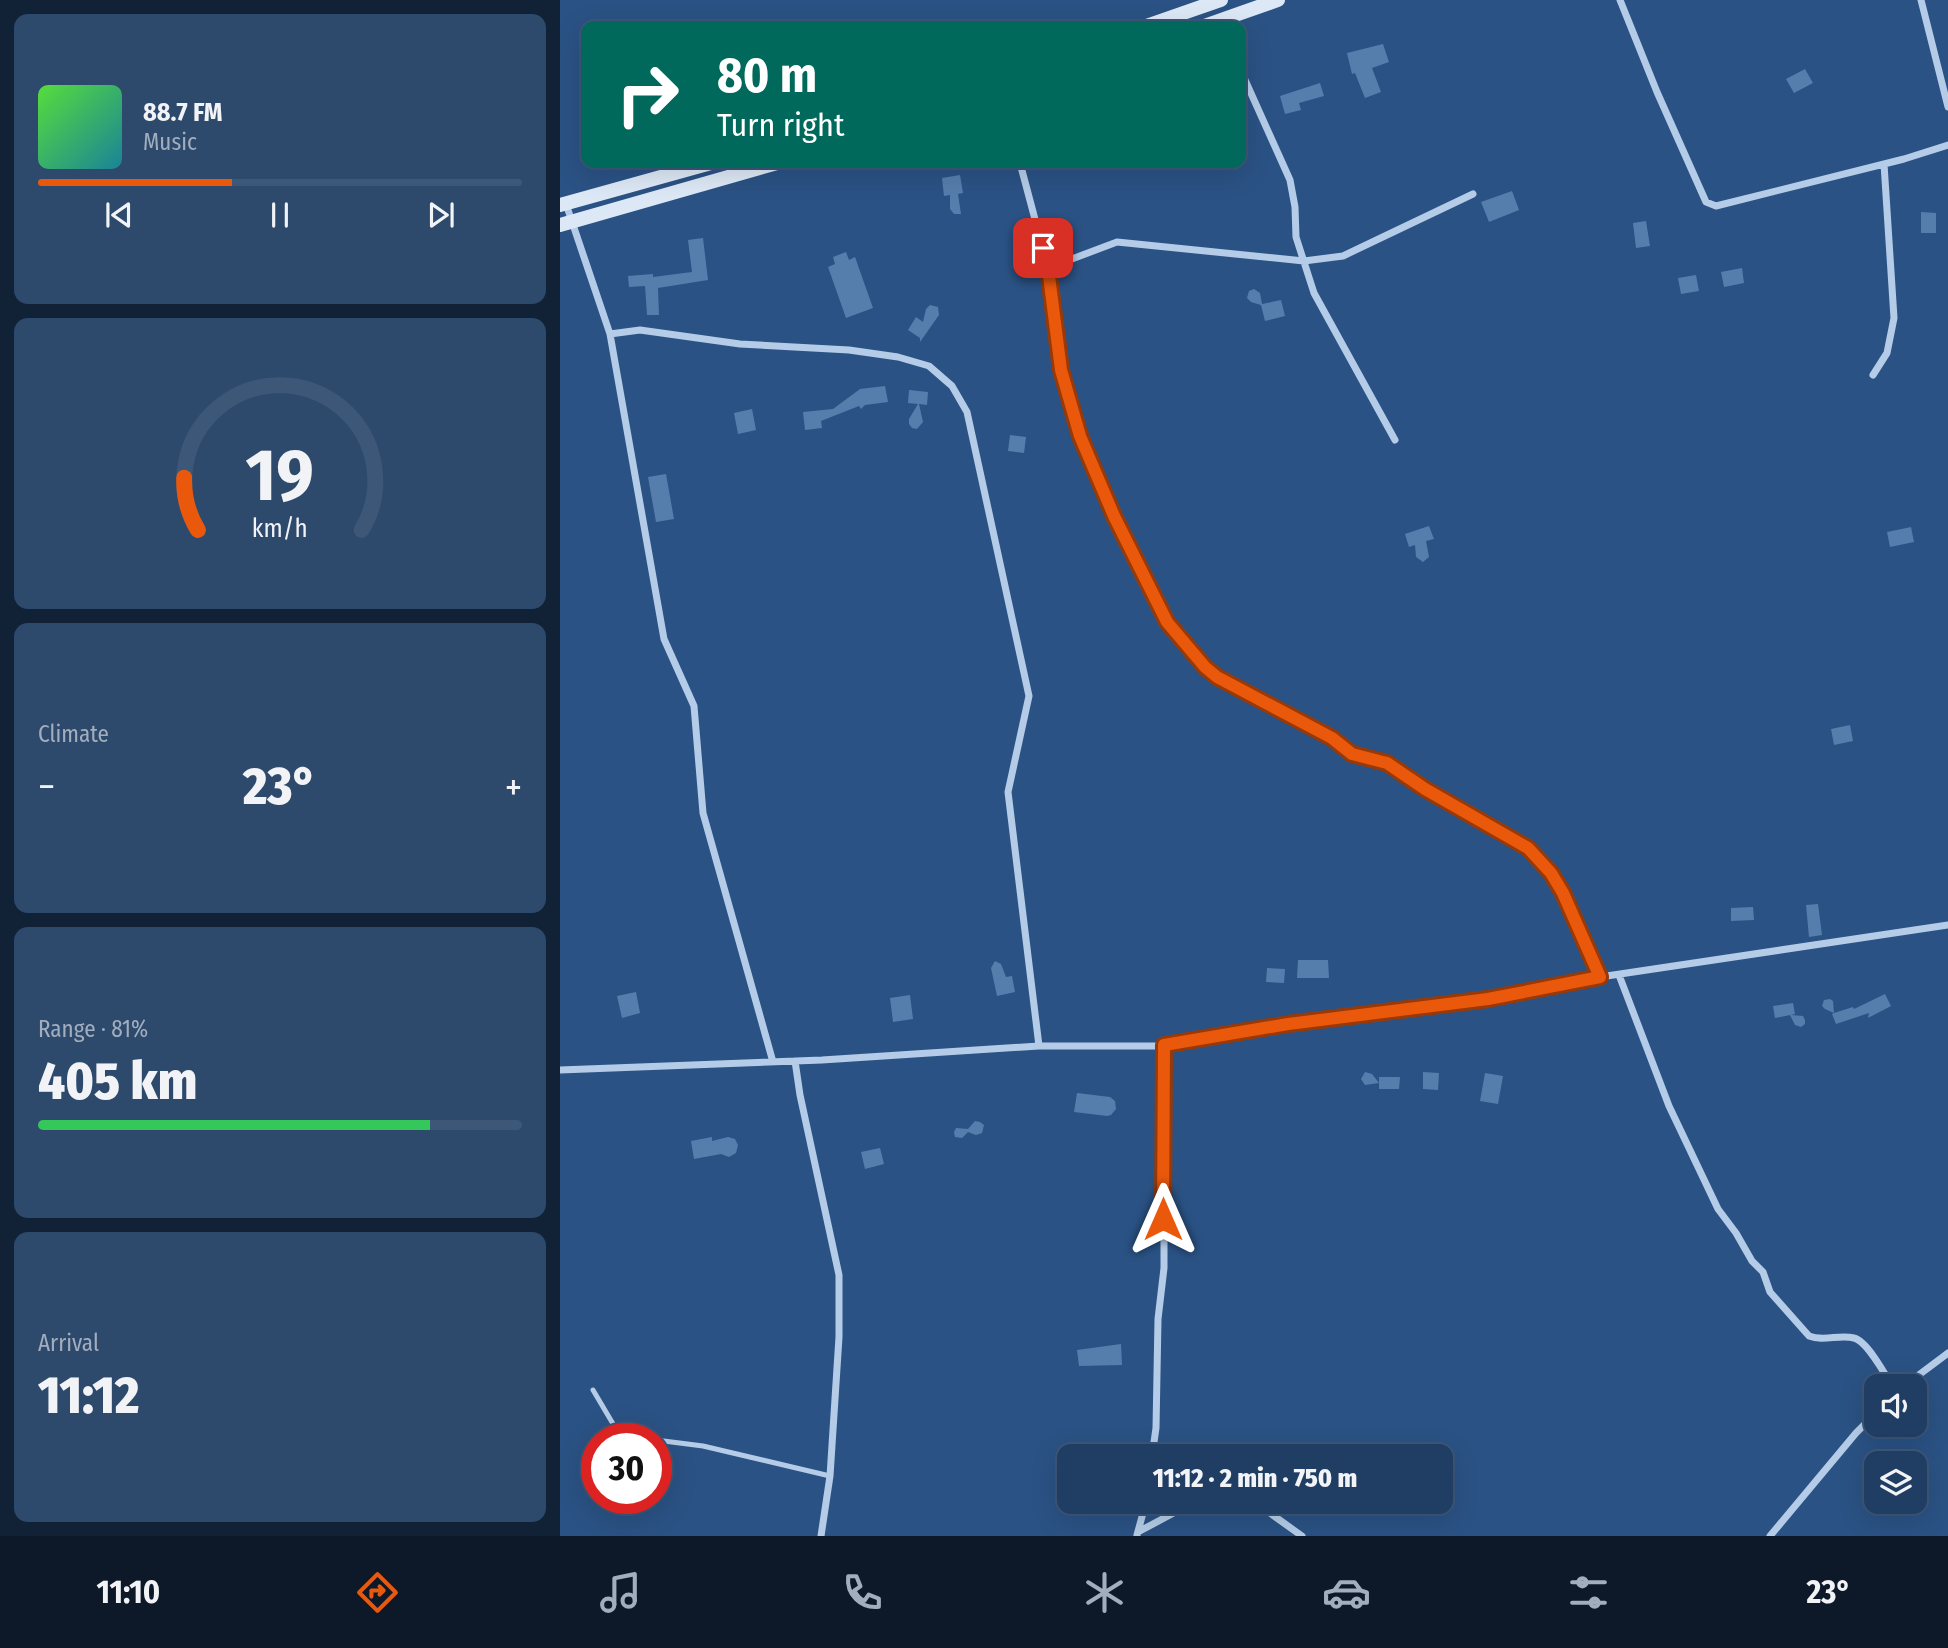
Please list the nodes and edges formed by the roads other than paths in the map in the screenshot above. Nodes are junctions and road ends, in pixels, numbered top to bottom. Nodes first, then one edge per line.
1 (1221, 0) edge
2 (1278, 0) edge
3 (1620, 0) edge
4 (1921, 0) edge
5 (1160, 21) edge
6 (1228, 21) edge
7 (1246, 82) edge
8 (1948, 107) edge
9 (1948, 145) edge
10 (1884, 164) junction
11 (693, 168) edge
12 (759, 168) edge
13 (1021, 168) edge
14 (1473, 194) dead end
15 (563, 204) edge
16 (566, 223) edge
17 (1304, 261) junction
18 (1048, 268) junction
19 (610, 334) junction
20 (1873, 375) dead end
21 (1395, 440) dead end
22 (1948, 925) edge
23 (1619, 975) junction
24 (1600, 977) junction
25 (1164, 1045) junction
26 (1040, 1046) junction
27 (795, 1061) junction
28 (773, 1062) junction
29 (560, 1070) edge
30 (1948, 1353) edge
31 (1884, 1374) edge
32 (1919, 1374) edge
33 (593, 1390) dead end
34 (613, 1423) edge
35 (1864, 1425) edge
36 (672, 1442) edge
37 (1154, 1444) edge
38 (830, 1476) junction
39 (1143, 1514) edge
40 (1172, 1514) edge
41 (1271, 1514) edge
42 (1137, 1534) edge
43 (821, 1536) edge
44 (1302, 1536) edge
45 (1770, 1536) edge

1 - 5 main road
2 - 6 main road
3 - 10 street
4 - 8 street
7 - 17 street
9 - 10 street
10 - 20 street
11 - 15 main road
12 - 16 main road
13 - 18 street
14 - 17 street
15 - 16 street
16 - 19 street
17 - 18 street
17 - 21 street
18 - 24 street
19 - 26 street
19 - 28 street
22 - 23 street
23 - 24 street
23 - 31 street
24 - 25 street
25 - 26 street
25 - 37 street
26 - 27 street
27 - 28 street
27 - 38 street
28 - 29 street
30 - 32 street
33 - 34 lane
35 - 45 street
36 - 38 lane
38 - 43 street
39 - 42 street
40 - 42 street
41 - 44 street

